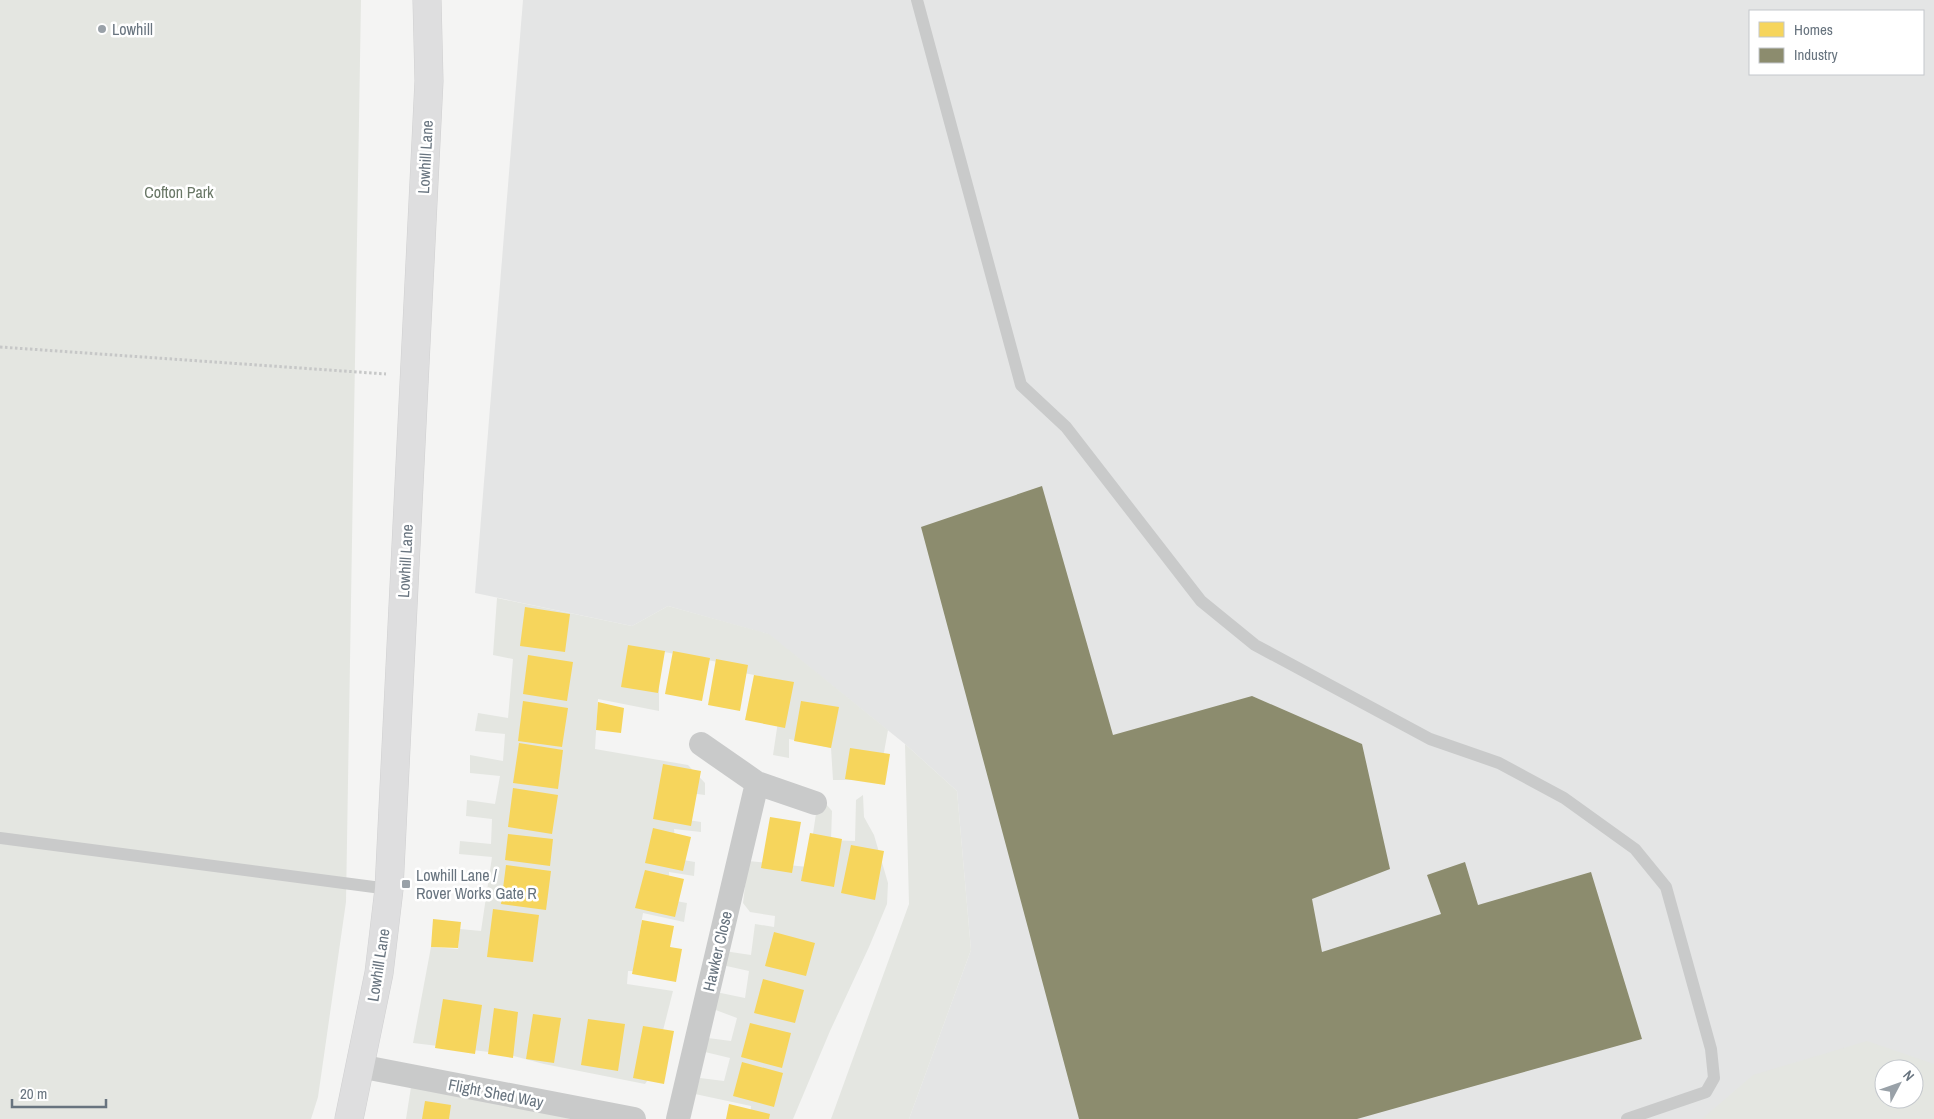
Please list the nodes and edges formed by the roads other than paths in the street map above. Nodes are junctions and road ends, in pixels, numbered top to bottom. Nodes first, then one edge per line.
1 (428, 0) edge
2 (917, 0) edge
3 (701, 744) dead end
4 (757, 783) junction
5 (815, 803) dead end
6 (0, 838) edge
7 (389, 889) junction
8 (359, 1066) junction
9 (349, 1119) edge
10 (634, 1119) edge
11 (678, 1119) edge
12 (1627, 1119) edge

1 - 7 street, Lowhill Lane
2 - 12 lane
3 - 4 street
4 - 5 street
4 - 11 street, Hawker Close
6 - 7 lane
7 - 8 street, Lowhill Lane
8 - 9 street, Lowhill Lane
8 - 10 street, Flight Shed Way

